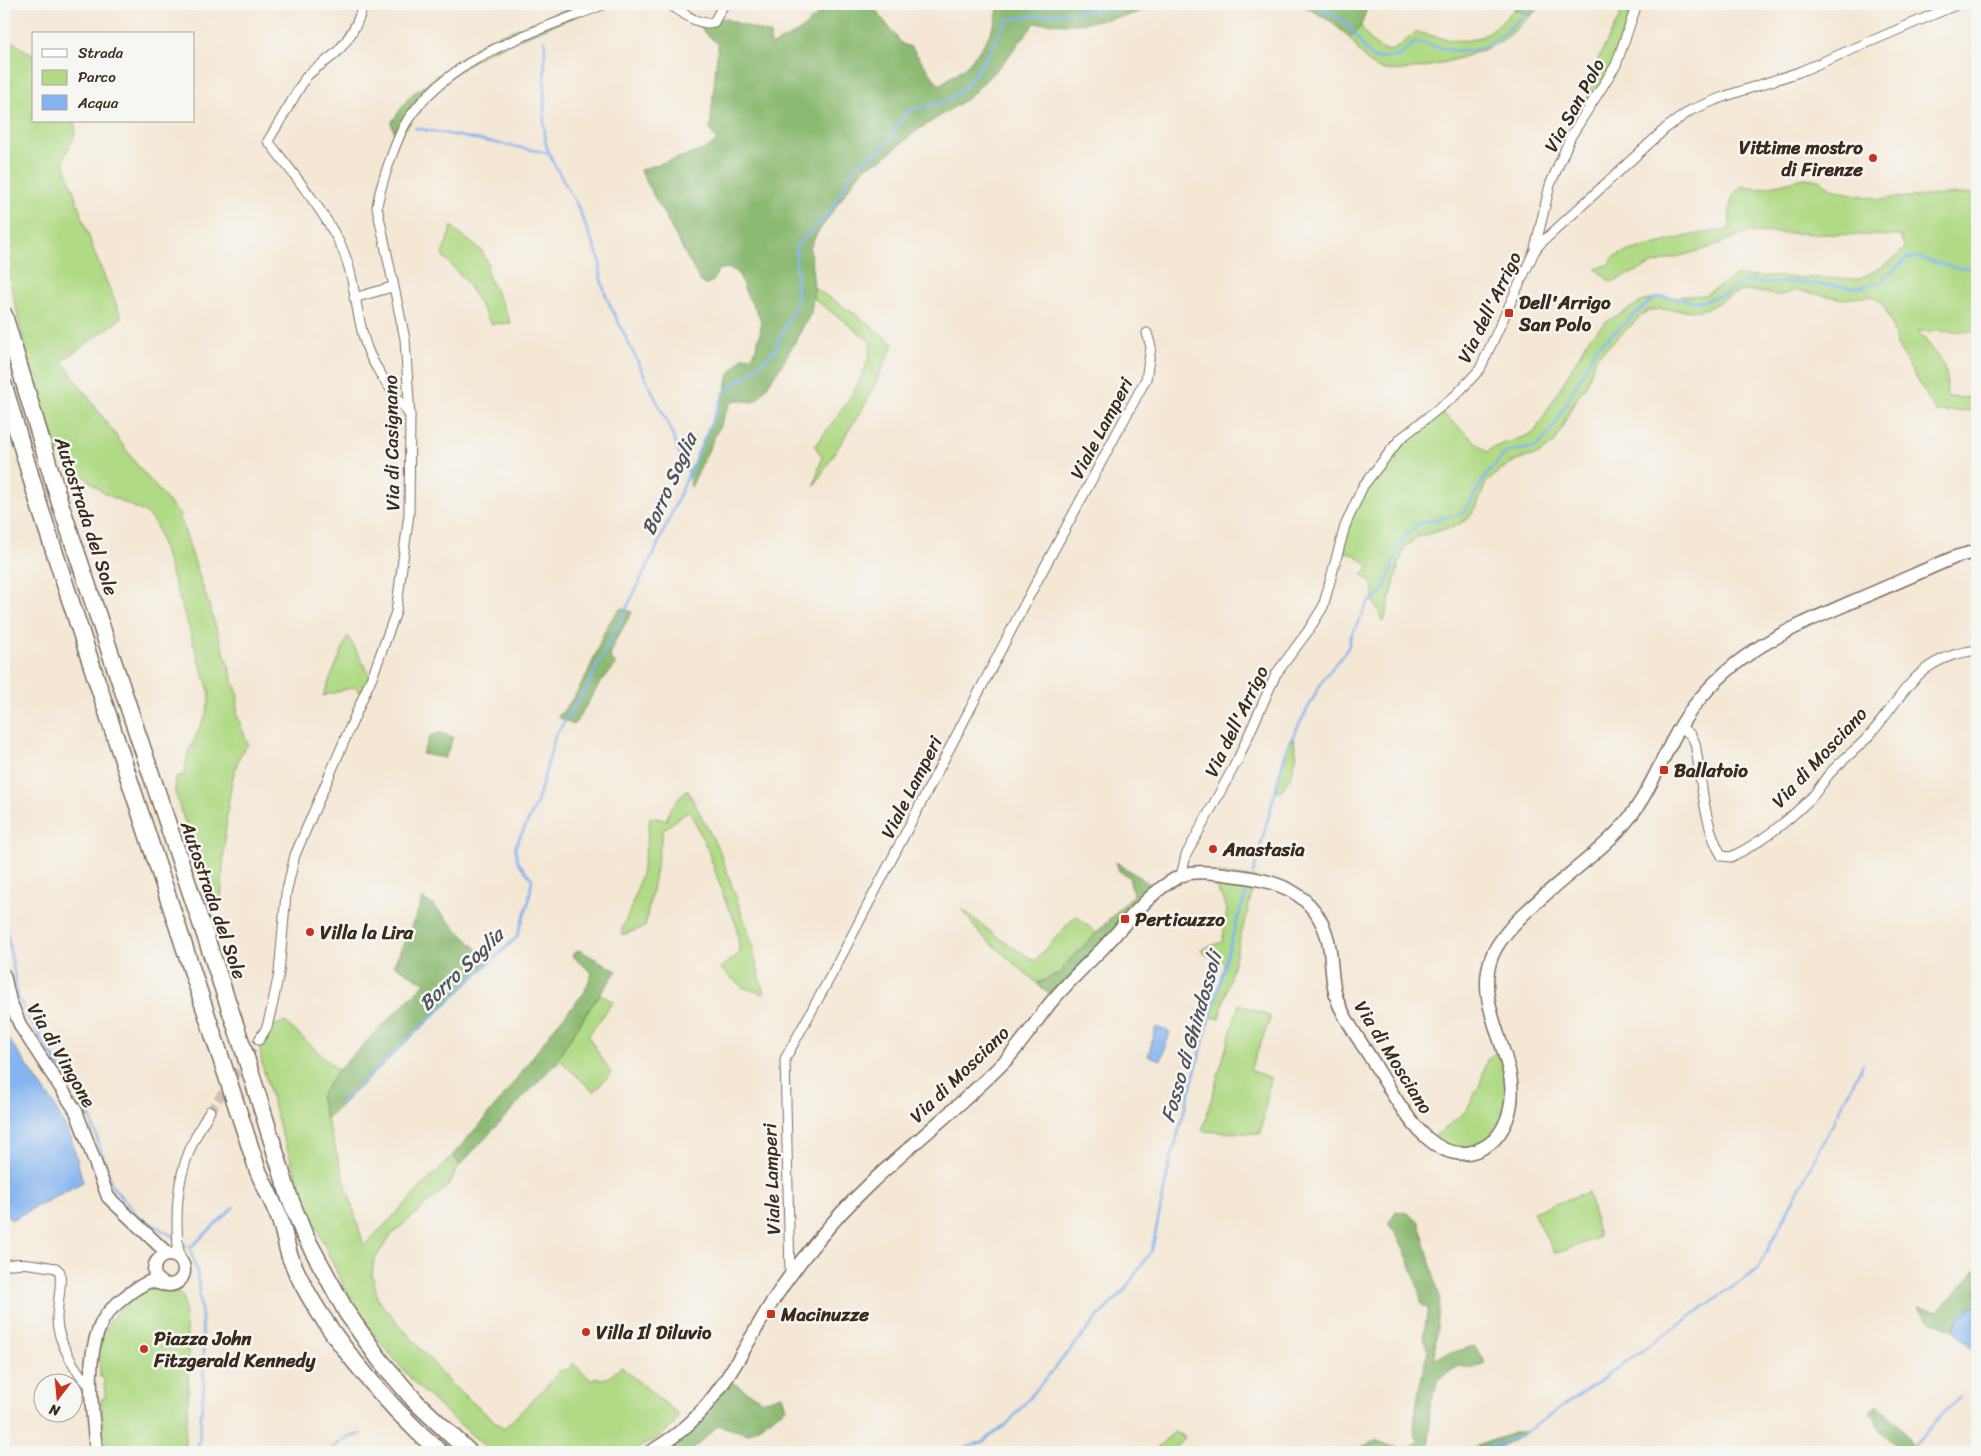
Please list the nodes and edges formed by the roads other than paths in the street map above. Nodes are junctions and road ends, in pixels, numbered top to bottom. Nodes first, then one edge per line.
1 (363, 4) edge
2 (605, 4) edge
3 (670, 4) edge
4 (724, 4) edge
5 (1637, 4) edge
6 (1958, 4) edge
7 (1534, 252) junction
8 (392, 286) junction
9 (354, 298) junction
10 (4, 315) edge
11 (1147, 333) dead end
12 (4, 386) edge
13 (410, 416) junction
14 (1977, 551) edge
15 (1977, 650) edge
16 (1680, 727) junction
17 (1181, 876) junction
18 (4, 975) edge
19 (259, 1040) tunnel mouth
20 (210, 1111) tunnel mouth
21 (138, 1227) junction
22 (173, 1252) junction
23 (156, 1263) junction
24 (4, 1266) edge
25 (790, 1276) junction
26 (161, 1284) junction
27 (136, 1288) junction
28 (92, 1388) junction
29 (96, 1452) edge
30 (440, 1452) edge
31 (470, 1452) edge
32 (650, 1452) edge

1 - 9 street
2 - 8 street, Via di Casignano
3 - 4 street
5 - 7 street, Via San Polo
6 - 7 street, Via dell'Arrigo
7 - 17 street, Via dell'Arrigo
8 - 9 street
8 - 13 street, Via di Casignano
9 - 13 street
10 - 31 highway, Autostrada del Sole
11 - 25 street, Viale Lamperi
12 - 30 highway
13 - 19 street, Via di Casignano
14 - 16 main road, Via di Mosciano
15 - 16 street, Via di Mosciano
16 - 17 main road, Via di Mosciano
17 - 25 main road, Via di Mosciano
18 - 21 main road, Via di Vingone
20 - 22 street
21 - 22 main road, Via di Vingone
21 - 23 main road, Via di Vingone
22 - 23 main road
22 - 26 main road
23 - 26 main road
23 - 27 main road
24 - 28 street
25 - 32 main road, Via di Mosciano
26 - 27 main road
27 - 28 main road
28 - 29 main road

